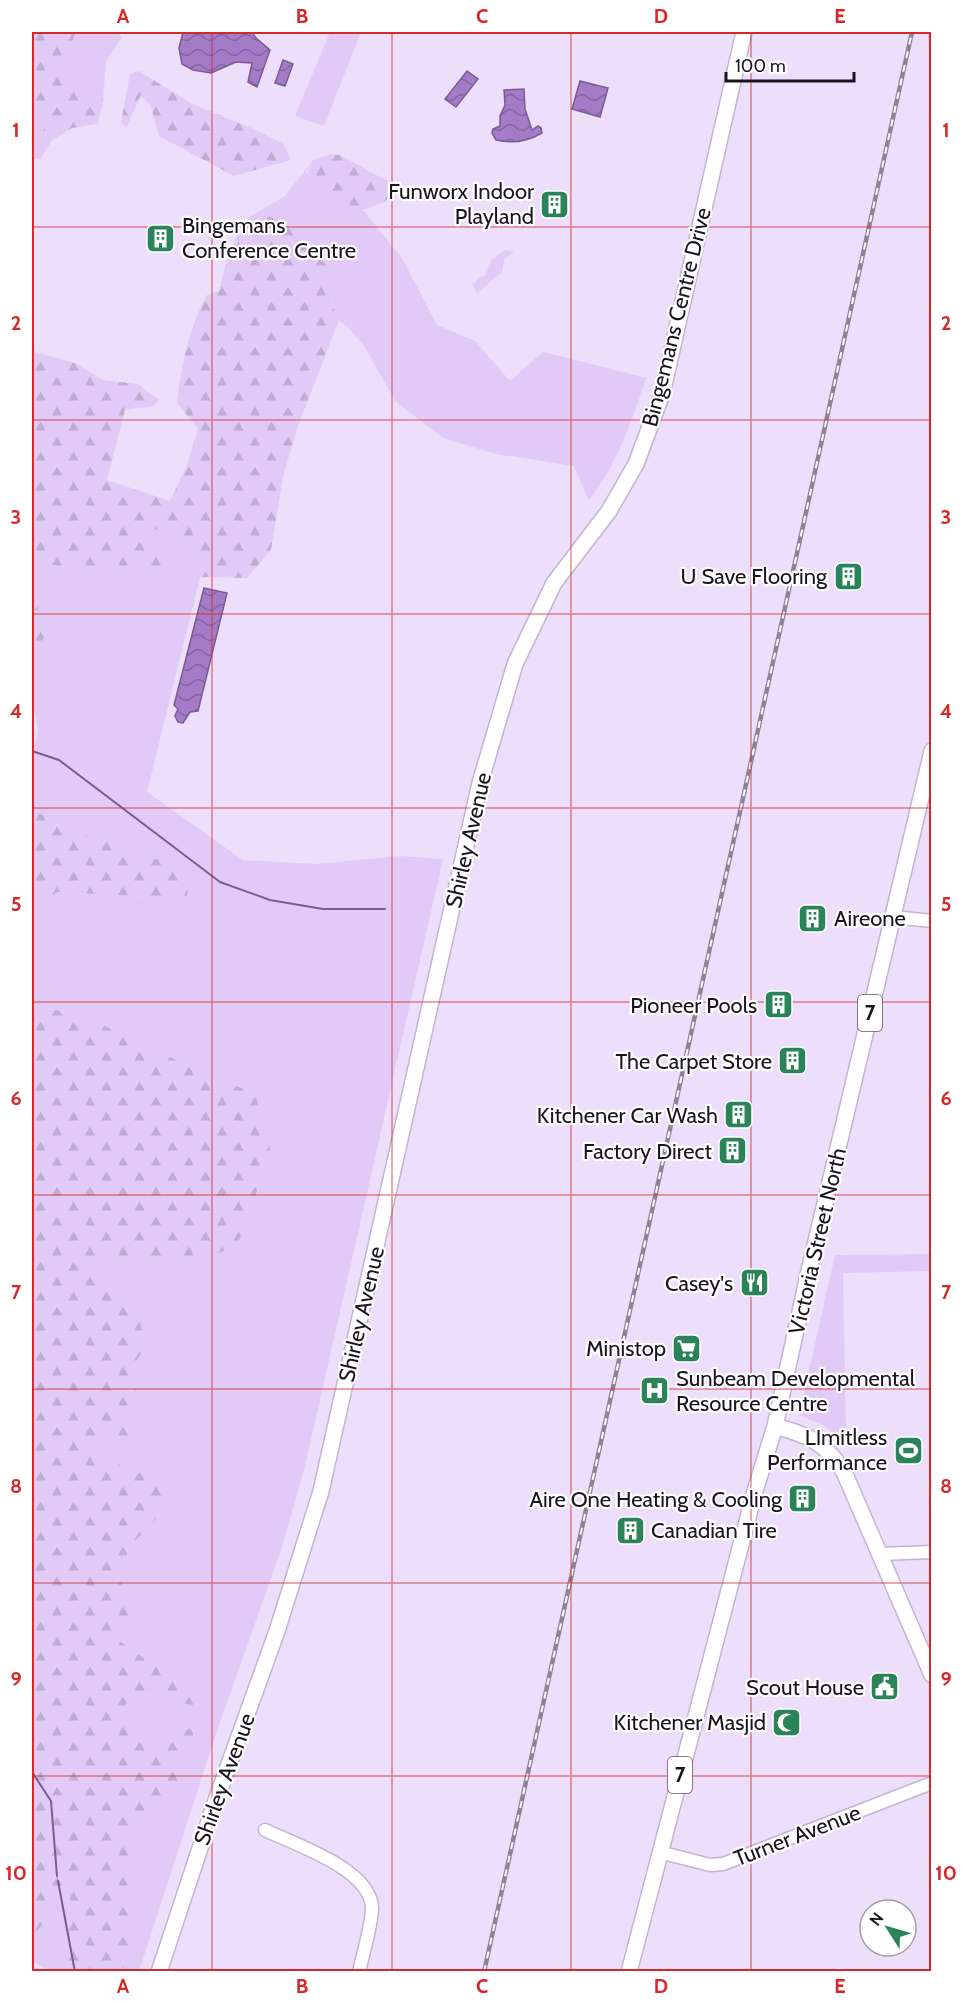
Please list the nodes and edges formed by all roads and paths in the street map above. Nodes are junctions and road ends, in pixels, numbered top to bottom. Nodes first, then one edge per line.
1 (744, 32) edge
2 (523, 645) joint
3 (932, 751) edge
4 (893, 917) junction
5 (932, 921) edge
6 (775, 1426) junction
7 (932, 1552) edge
8 (880, 1554) junction
9 (932, 1675) edge
10 (932, 1783) edge
11 (265, 1830) dead end
12 (659, 1852) junction
13 (159, 1971) edge
14 (359, 1971) edge
15 (628, 1971) edge

1 - 2 main road, Bingemans Centre Drive
2 - 13 main road, Shirley Avenue
3 - 4 main road, Victoria Street North / 7
4 - 5 street
4 - 6 main road, Victoria Street North / 7
6 - 8 main road
6 - 12 main road, Victoria Street North / 7
7 - 8 street
8 - 9 main road
10 - 12 street, Turner Avenue
11 - 14 street
12 - 15 main road, Victoria Street North / 7

